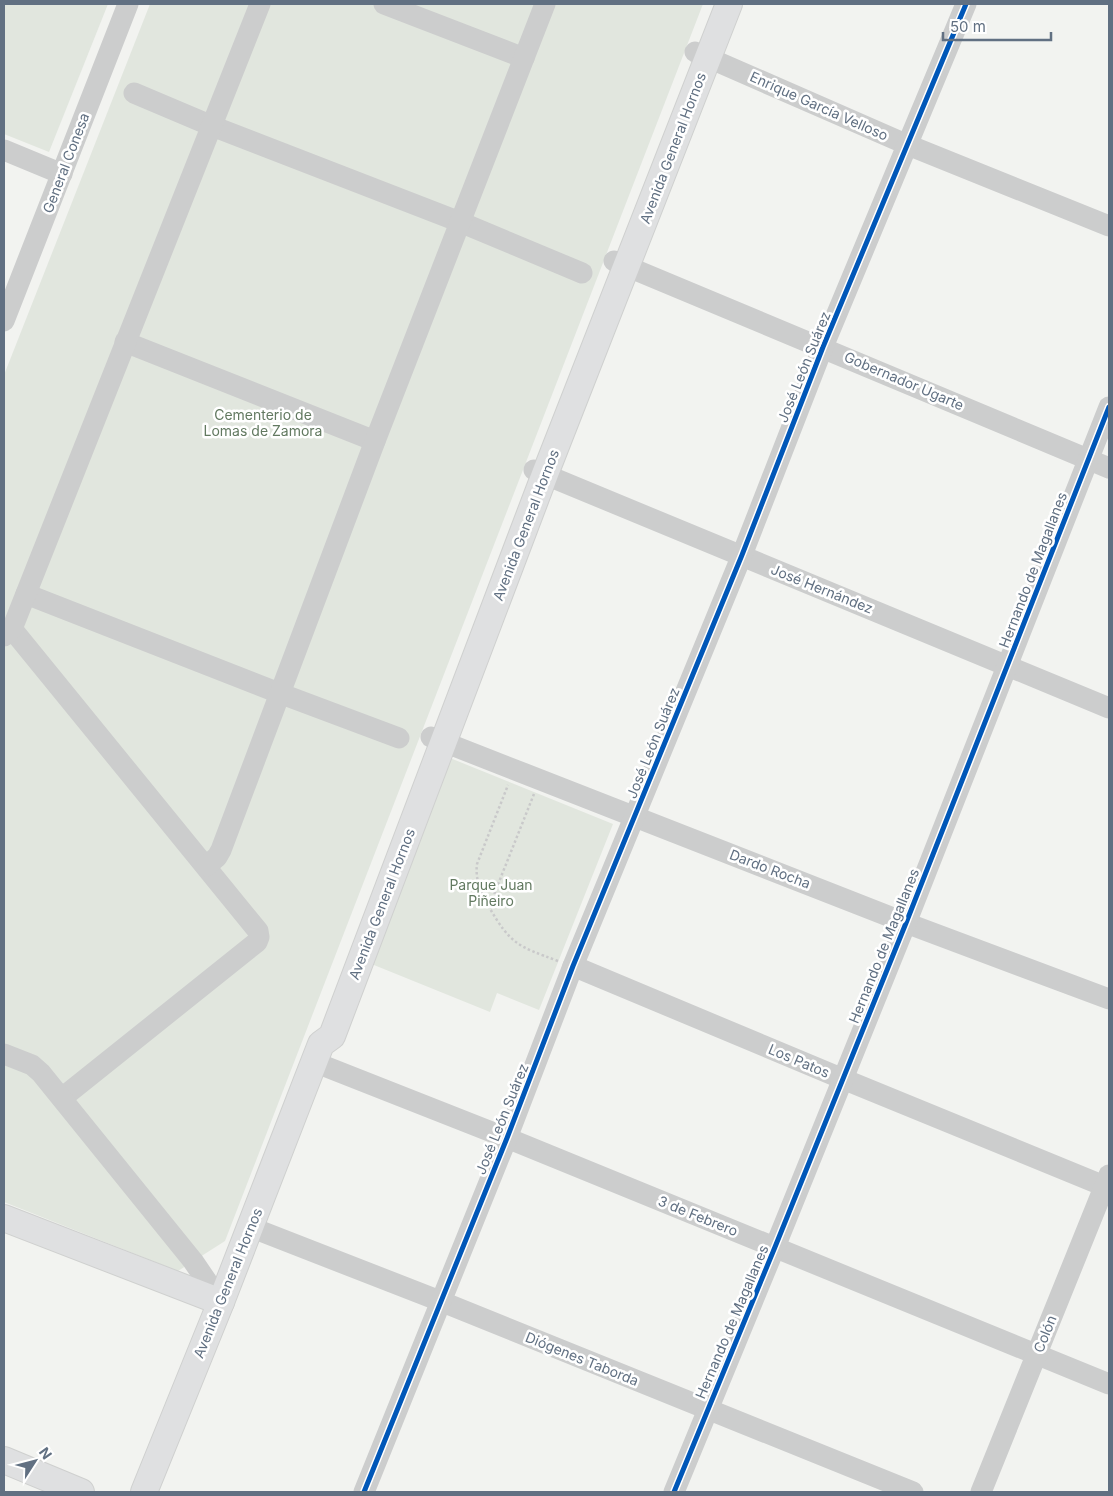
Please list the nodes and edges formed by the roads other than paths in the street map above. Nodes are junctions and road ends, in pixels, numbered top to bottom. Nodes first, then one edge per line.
1 (128, 4) edge
2 (260, 4) edge
3 (384, 4) edge
4 (545, 4) edge
5 (714, 4) edge
6 (729, 4) edge
7 (966, 4) edge
8 (702, 55) junction
9 (524, 58) junction
10 (134, 93) dead end
11 (212, 126) junction
12 (908, 145) junction
13 (4, 150) edge
14 (62, 174) junction
15 (460, 222) junction
16 (1109, 226) edge
17 (620, 264) junction
18 (582, 273) dead end
19 (4, 321) edge
20 (125, 342) junction
21 (823, 347) junction
22 (1109, 407) edge
23 (375, 441) junction
24 (1088, 459) junction
25 (1109, 468) edge
26 (540, 472) junction
27 (742, 556) junction
28 (26, 594) junction
29 (8, 633) edge
30 (1008, 666) junction
31 (279, 693) junction
32 (1109, 708) edge
33 (399, 738) dead end
34 (437, 740) junction
35 (636, 816) junction
36 (206, 866) junction
37 (906, 923) junction
38 (574, 966) junction
39 (1109, 999) edge
40 (317, 1053) junction
41 (4, 1054) edge
42 (842, 1080) junction
43 (62, 1098) junction
44 (507, 1138) junction
45 (1108, 1183) edge
46 (4, 1218) edge
47 (250, 1227) junction
48 (775, 1247) junction
49 (440, 1301) junction
50 (221, 1302) junction
51 (1037, 1354) junction
52 (1109, 1384) edge
53 (708, 1410) junction
54 (4, 1460) edge
55 (82, 1492) edge
56 (144, 1492) edge
57 (364, 1492) edge
58 (674, 1492) edge
59 (913, 1492) edge
60 (981, 1492) edge

1 - 14 street, General Conesa
2 - 11 street
3 - 9 street
4 - 9 street
5 - 8 main road, Avenida General Hornos
6 - 8 main road, Avenida General Hornos
7 - 12 street, José León Suárez
8 - 12 street, Enrique García Velloso
8 - 17 main road, Avenida General Hornos
9 - 15 street
10 - 11 street
11 - 15 street
11 - 20 street
12 - 16 street, Enrique García Velloso
12 - 21 street, José León Suárez
13 - 14 street
14 - 19 street, General Conesa
15 - 18 street
15 - 23 street
17 - 21 street, Gobernador Ugarte
17 - 26 main road, Avenida General Hornos
20 - 23 street
20 - 28 street
21 - 24 street, Gobernador Ugarte
21 - 27 street, José León Suárez
22 - 24 street, Hernando de Magallanes
23 - 31 street
24 - 25 street, Gobernador Ugarte
24 - 30 street, Hernando de Magallanes
26 - 27 street, José Hernández
26 - 34 main road, Avenida General Hornos
27 - 30 street, José Hernández
27 - 35 street, José León Suárez
28 - 29 street
28 - 31 street
29 - 36 street
30 - 32 street, José Hernández
30 - 37 street, Hernando de Magallanes
31 - 33 street
31 - 36 street
34 - 35 street, Dardo Rocha
34 - 40 main road, Avenida General Hornos
35 - 37 street, Dardo Rocha
35 - 38 street, José León Suárez
36 - 43 street
37 - 39 street, Dardo Rocha
37 - 42 street, Hernando de Magallanes
38 - 42 street, Los Patos
38 - 44 street, José León Suárez
40 - 44 street, 3 de Febrero
40 - 47 main road, Avenida General Hornos
41 - 43 street
42 - 45 street, Los Patos
42 - 48 street, Hernando de Magallanes
43 - 50 street
44 - 48 street, 3 de Febrero
44 - 49 street, José León Suárez
45 - 51 street, Colón
46 - 50 main road
47 - 49 street, Diógenes Taborda
47 - 50 main road, Avenida General Hornos
48 - 51 street, 3 de Febrero
48 - 53 street, Hernando de Magallanes
49 - 53 street, Diógenes Taborda
49 - 57 street, José León Suárez
50 - 56 main road, Avenida General Hornos
51 - 52 street, 3 de Febrero
51 - 60 street, Colón
53 - 58 street, Hernando de Magallanes
53 - 59 street, Diógenes Taborda
54 - 55 main road

